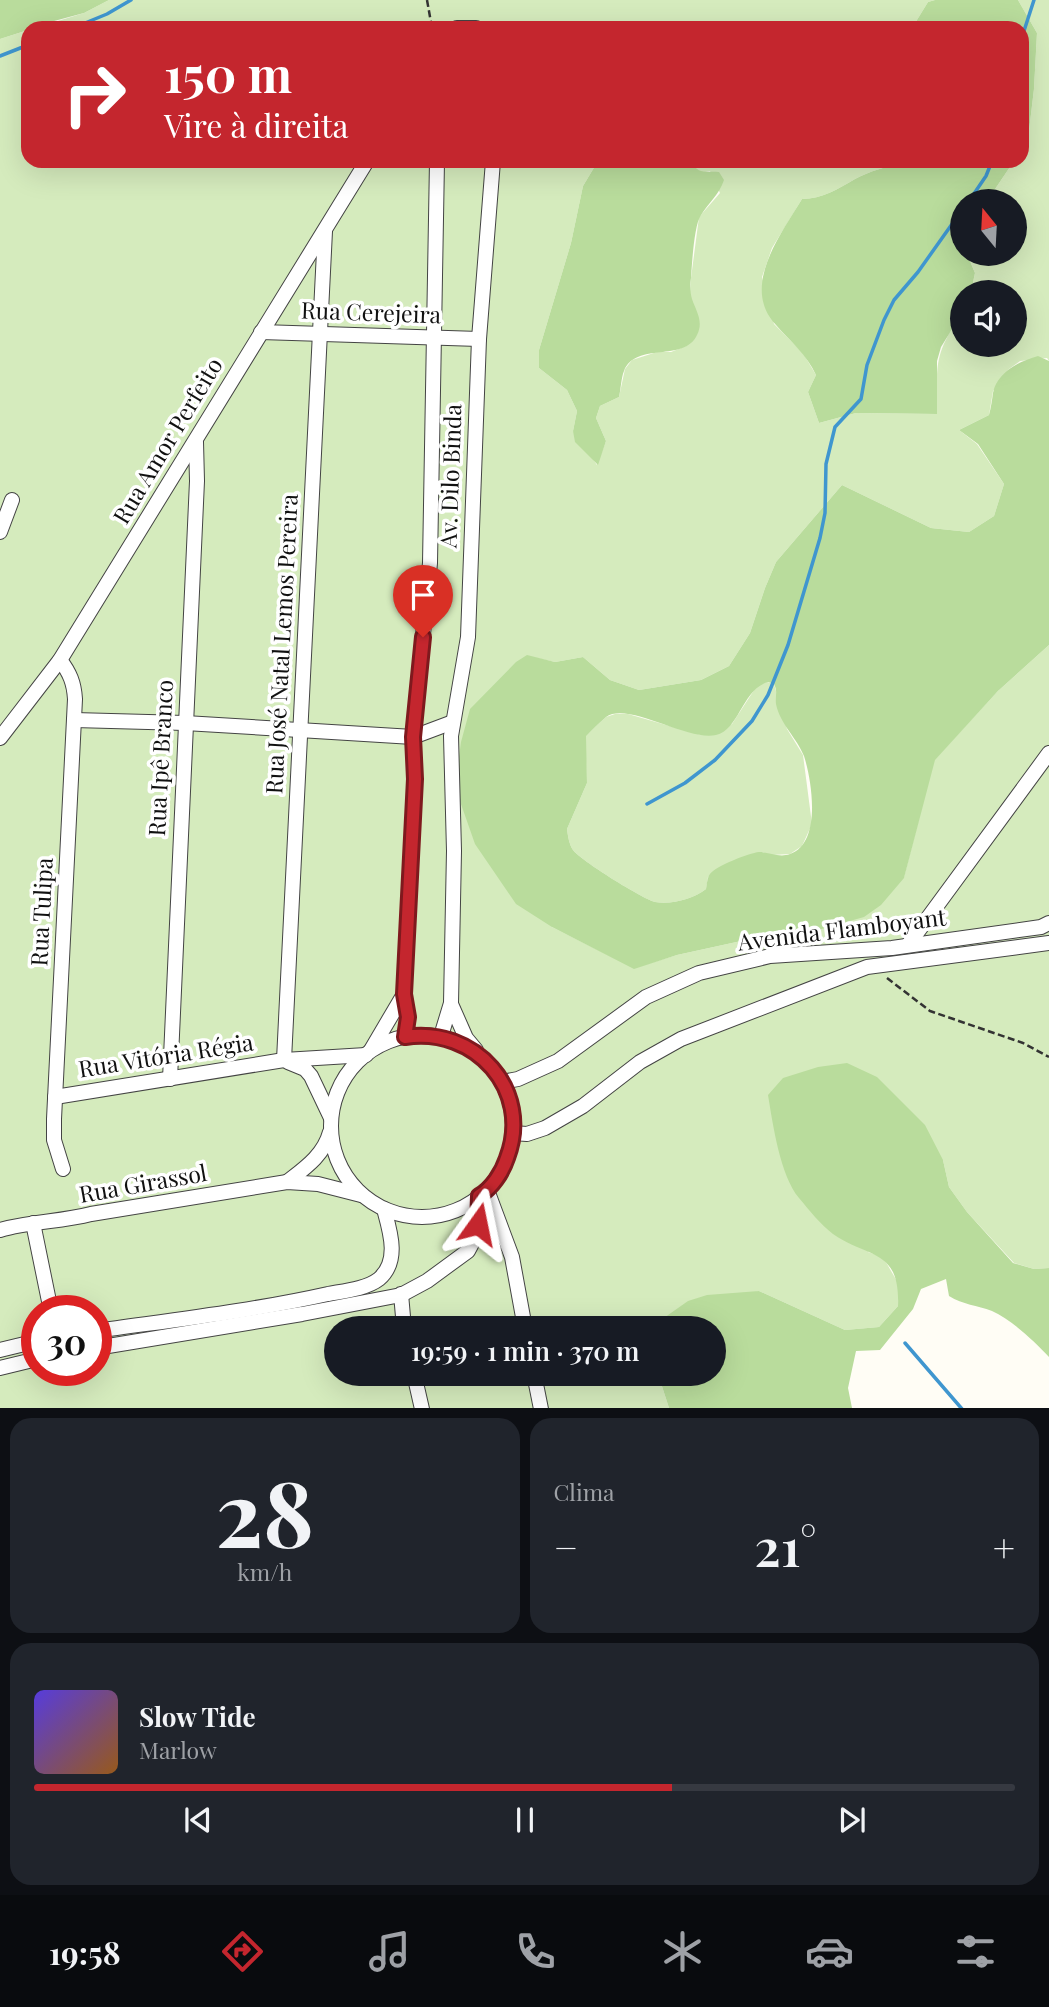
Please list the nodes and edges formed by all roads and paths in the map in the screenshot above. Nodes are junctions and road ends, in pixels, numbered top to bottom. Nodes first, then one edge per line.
1 (427, 0) edge
2 (431, 21) edge
3 (363, 168) edge
4 (437, 168) edge
5 (493, 168) edge
6 (326, 231) junction
7 (261, 332) junction
8 (320, 335) junction
9 (433, 338) junction
10 (478, 339) junction
11 (196, 440) junction
12 (12, 500) dead end
13 (0, 532) edge
14 (60, 660) junction
15 (74, 720) junction
16 (453, 722) junction
17 (185, 723) junction
18 (300, 731) junction
19 (413, 737) junction
20 (0, 738) edge
21 (1049, 753) edge
22 (929, 920) junction
23 (1049, 923) edge
24 (1049, 943) edge
25 (908, 945) junction
26 (937, 950) junction
27 (875, 966) junction
28 (404, 994) junction
29 (451, 1003) junction
30 (405, 1037) junction
31 (441, 1037) junction
32 (368, 1053) junction
33 (1049, 1056) edge
34 (481, 1057) junction
35 (284, 1060) junction
36 (170, 1079) junction
37 (502, 1082) junction
38 (55, 1097) junction
39 (331, 1123) junction
40 (513, 1133) junction
41 (63, 1168) dead end
42 (287, 1182) junction
43 (483, 1193) junction
44 (362, 1195) junction
45 (384, 1209) junction
46 (33, 1223) junction
47 (3, 1229) edge
48 (401, 1294) junction
49 (48, 1295) edge
50 (403, 1316) edge
51 (523, 1316) edge
52 (112, 1329) edge
53 (21, 1344) edge
54 (112, 1345) edge
55 (0, 1350) edge
56 (21, 1363) edge
57 (0, 1368) edge
58 (417, 1386) edge
59 (536, 1386) edge
60 (422, 1408) edge
61 (541, 1408) edge

1 - 2 path
3 - 6 street, Rua Amor Perfeito
4 - 9 street, Av. Dilo Binda
5 - 10 street, Av. Dilo Binda
6 - 7 street, Rua Amor Perfeito
6 - 8 street, Rua José Natal Lemos Pereira
7 - 8 street, Rua Cerejeira
7 - 11 street, Rua Amor Perfeito
8 - 9 street, Rua Cerejeira
8 - 18 street, Rua José Natal Lemos Pereira
9 - 10 street, Rua Cerejeira
9 - 19 street, Av. Dilo Binda
10 - 16 street, Av. Dilo Binda
11 - 14 street, Rua Amor Perfeito
11 - 17 street, Rua Ipê Branco
12 - 13 street
14 - 15 street, Rua Tulipa
14 - 20 street, Rua Amor Perfeito
15 - 17 street
15 - 38 street, Rua Tulipa
16 - 19 street
16 - 29 street, Av. Dilo Binda
17 - 18 street
17 - 36 street, Rua Ipê Branco
18 - 19 street
18 - 35 street, Rua José Natal Lemos Pereira
19 - 28 street, Av. Dilo Binda
21 - 22 street
22 - 25 street
22 - 26 street
23 - 26 street, Avenida Flamboyant
24 - 26 street, Avenida Flamboyant
25 - 26 street, Avenida Flamboyant
25 - 37 street, Avenida Flamboyant
26 - 27 street, Avenida Flamboyant
27 - 33 path
27 - 40 street, Avenida Flamboyant
28 - 30 street, Av. Dilo Binda
28 - 32 street
29 - 31 street
29 - 34 street
30 - 31 street
30 - 32 street
31 - 34 street
32 - 35 street, Rua Vitória Régia
32 - 39 street
34 - 37 street
35 - 36 street, Rua Vitória Régia
35 - 39 street
36 - 38 street, Rua Vitória Régia
37 - 40 street
38 - 41 street, Rua Tulipa
39 - 42 street
39 - 44 street
40 - 43 street
42 - 44 street, Rua Girassol
42 - 46 street, Rua Girassol
43 - 45 street
43 - 48 street
43 - 51 street
44 - 45 street
45 - 52 street
46 - 47 street, Rua Girassol
46 - 49 street
48 - 50 street
48 - 54 street
53 - 55 street
56 - 57 street
58 - 60 street
59 - 61 street

